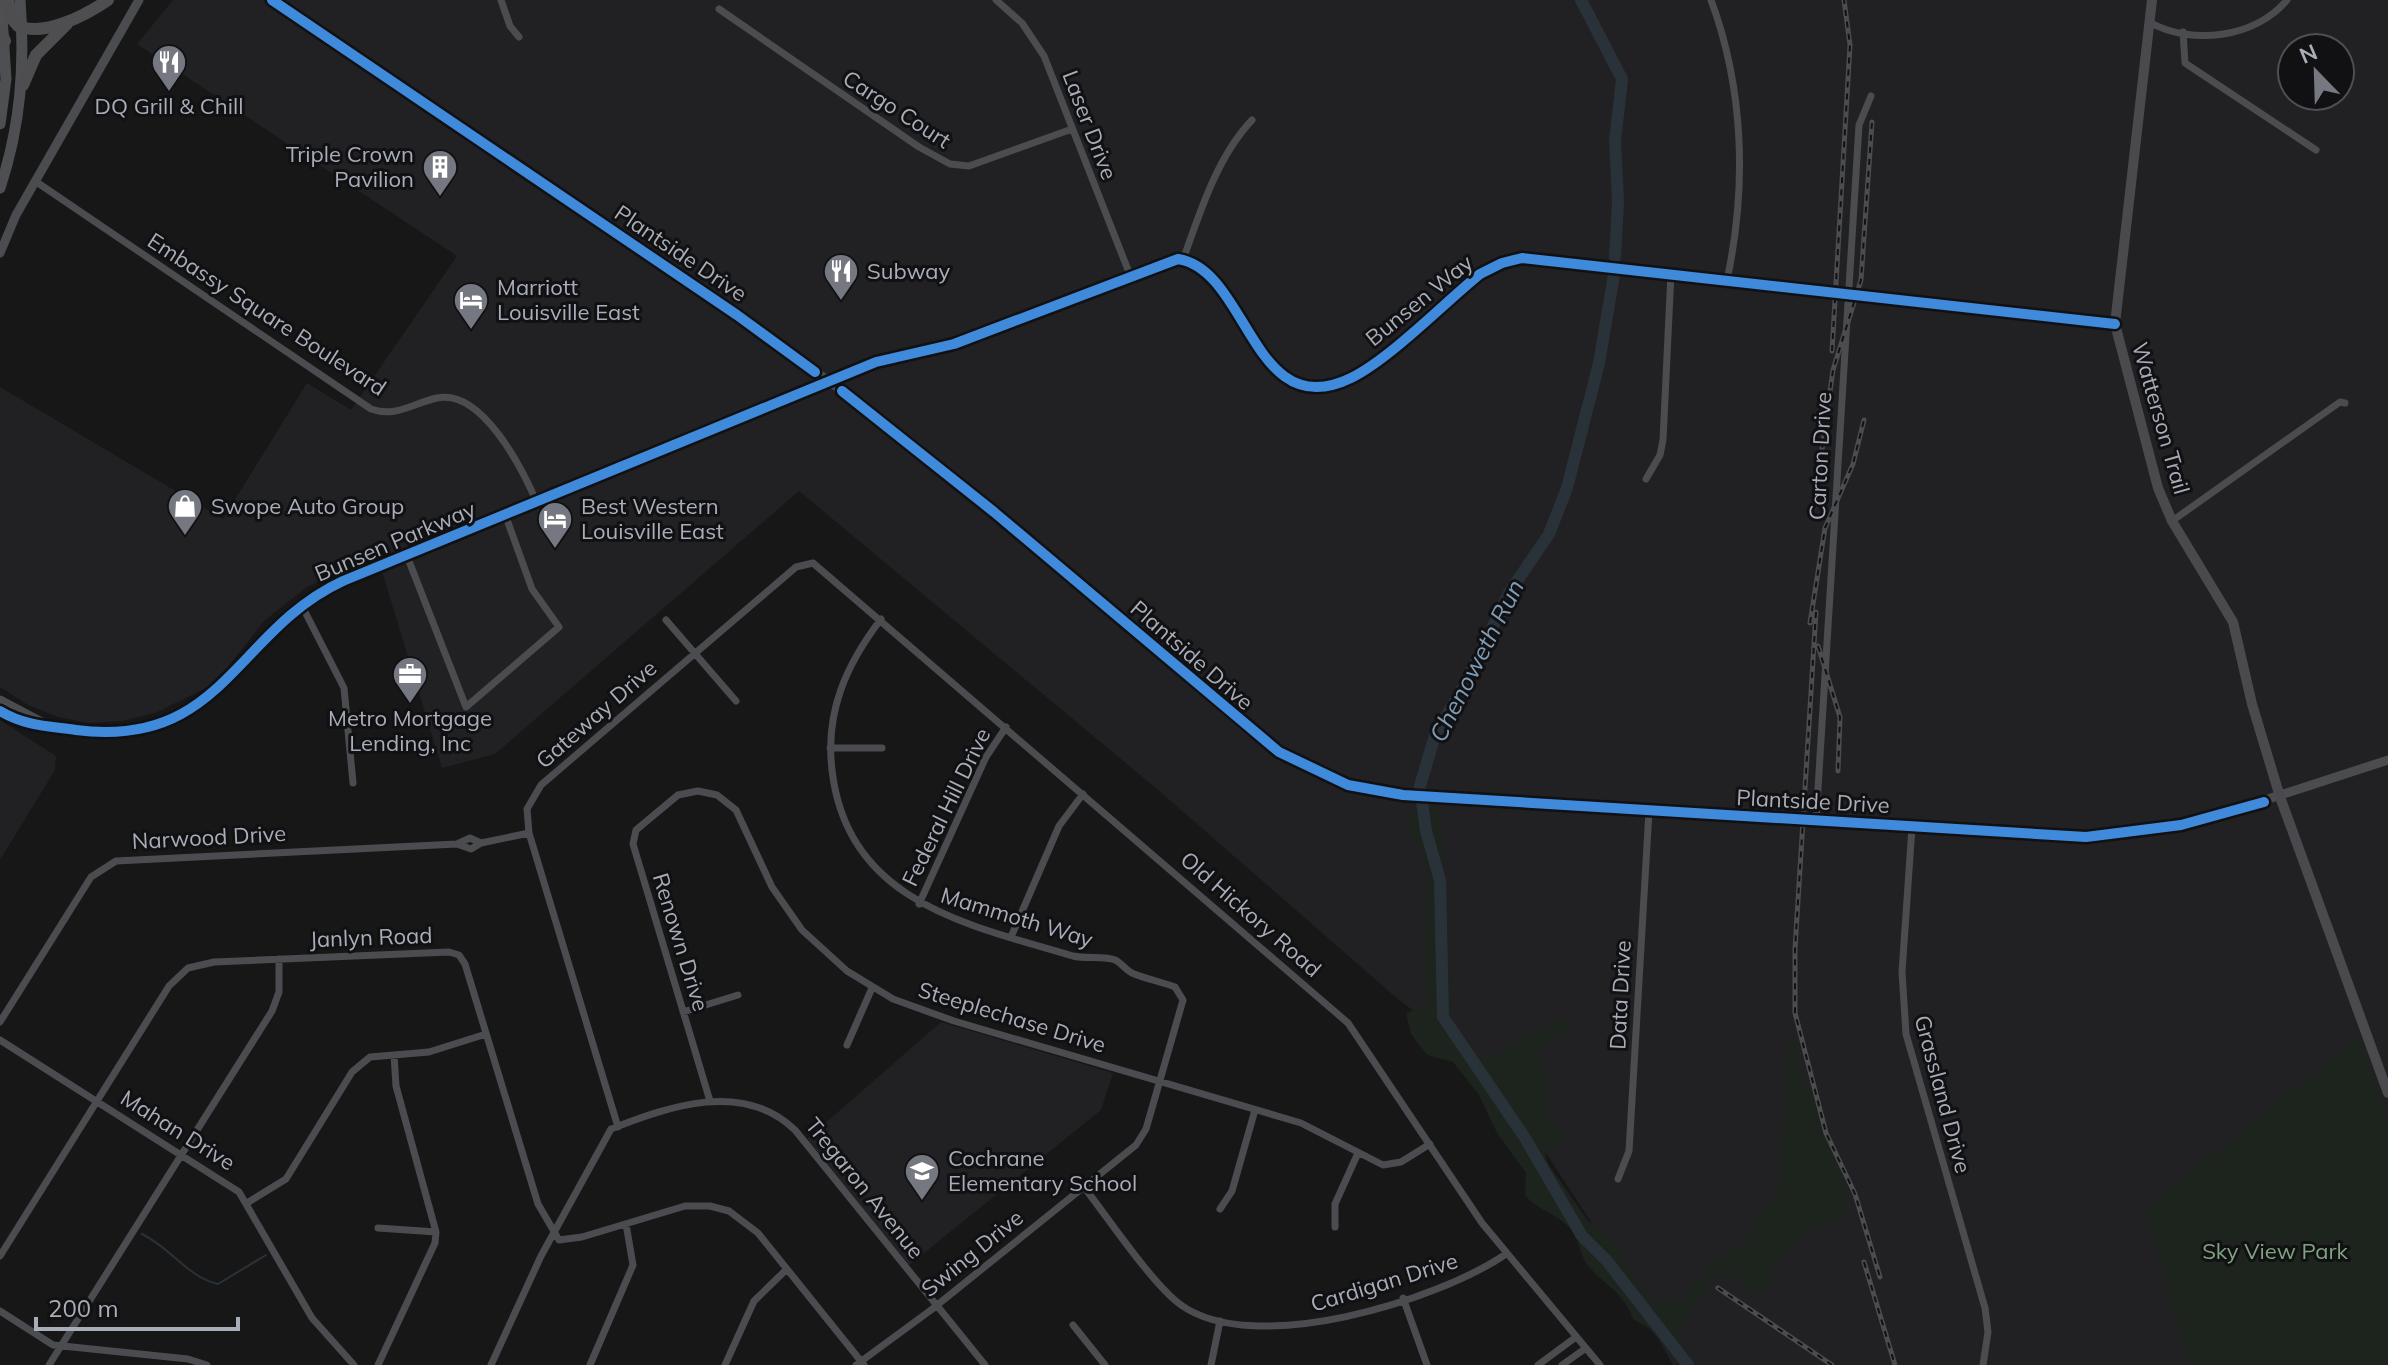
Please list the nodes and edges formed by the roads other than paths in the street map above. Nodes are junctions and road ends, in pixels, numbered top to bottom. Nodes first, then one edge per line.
1 (1, 0) edge
2 (8, 0) edge
3 (20, 0) edge
4 (108, 0) edge
5 (139, 0) edge
6 (272, 0) edge
7 (501, 0) edge
8 (996, 0) edge
9 (1711, 0) edge
10 (2152, 0) edge
11 (2287, 0) edge
12 (719, 9) dead end
13 (76, 17) junction
14 (2149, 22) junction
15 (22, 28) junction
16 (2183, 32) junction
17 (3, 36) edge
18 (519, 37) dead end
19 (23, 85) junction
20 (1871, 96) dead end
21 (1252, 120) dead end
22 (0, 124) edge
23 (1072, 129) junction
24 (2316, 150) dead end
25 (1, 179) edge
26 (35, 181) junction
27 (0, 253) edge
28 (1183, 260) junction
29 (1671, 273) junction
30 (1130, 275) junction
31 (1727, 280) junction
32 (1848, 294) junction
33 (2115, 324) junction
34 (830, 382) junction
35 (2345, 403) dead end
36 (1646, 479) dead end
37 (537, 503) junction
38 (506, 517) junction
39 (2172, 521) junction
40 (407, 556) junction
41 (804, 563) joint
42 (301, 604) junction
43 (881, 619) junction
44 (666, 620) dead end
45 (695, 653) junction
46 (0, 700) edge
47 (736, 701) dead end
48 (0, 711) edge
49 (1006, 727) junction
50 (53, 728) junction
51 (830, 748) junction
52 (882, 748) dead end
53 (2388, 760) edge
54 (353, 783) dead end
55 (1083, 794) junction
56 (2280, 797) junction
57 (665, 805) joint
58 (1649, 811) junction
59 (1816, 821) junction
60 (1912, 827) junction
61 (529, 833) junction
62 (919, 904) junction
63 (1011, 937) junction
64 (279, 959) junction
65 (872, 988) junction
66 (738, 995) dead end
67 (1183, 996) joint
68 (683, 1012) junction
69 (0, 1022) edge
70 (486, 1034) junction
71 (0, 1040) edge
72 (847, 1045) dead end
73 (394, 1055) junction
74 (1161, 1082) junction
75 (2388, 1093) edge
76 (97, 1101) junction
77 (710, 1101) junction
78 (1255, 1110) junction
79 (618, 1127) junction
80 (1430, 1144) junction
81 (1358, 1153) junction
82 (182, 1154) junction
83 (1618, 1179) dead end
84 (1084, 1187) junction
85 (247, 1203) junction
86 (1220, 1209) dead end
87 (626, 1224) junction
88 (1335, 1227) dead end
89 (378, 1228) dead end
90 (436, 1232) junction
91 (554, 1233) junction
92 (1506, 1254) junction
93 (0, 1256) edge
94 (787, 1269) junction
95 (1403, 1298) junction
96 (936, 1305) junction
97 (0, 1311) edge
98 (1220, 1321) junction
99 (1073, 1325) dead end
100 (1576, 1337) junction
101 (62, 1347) junction
102 (1586, 1348) junction
103 (860, 1364) edge
104 (49, 1365) edge
105 (207, 1365) edge
106 (354, 1365) edge
107 (378, 1365) edge
108 (491, 1365) edge
109 (590, 1365) edge
110 (725, 1365) edge
111 (985, 1365) edge
112 (1105, 1365) edge
113 (1211, 1365) edge
114 (1427, 1365) edge
115 (1538, 1365) edge
116 (1562, 1365) edge
117 (1600, 1365) edge
118 (1983, 1365) edge

1 - 17 main road
2 - 15 highway
3 - 15 main road
4 - 13 highway
5 - 26 street
6 - 34 street, Plantside Drive
7 - 18 street
8 - 23 street, Laser Drive
9 - 31 street
10 - 14 main road, Watterson Trail
11 - 16 street
12 - 23 street, Cargo Court
13 - 15 highway
13 - 19 highway
14 - 16 street
14 - 33 main road, Watterson Trail
15 - 19 main road
16 - 24 street
17 - 22 main road
19 - 25 main road
20 - 32 street, Carton Drive
21 - 28 street
23 - 30 street, Laser Drive
26 - 27 street
26 - 37 street, Embassy Square Boulevard
28 - 29 street, Bunsen Way
28 - 30 street
29 - 31 street, Bunsen Way
29 - 36 street
30 - 34 street
31 - 32 street, Bunsen Way
32 - 33 street, Bunsen Way
32 - 59 street, Carton Drive
33 - 39 main road, Watterson Trail
34 - 37 street, Bunsen Parkway
34 - 58 street, Plantside Drive
35 - 39 street
37 - 38 street, Bunsen Parkway
38 - 40 street, Bunsen Parkway
38 - 40 street
39 - 56 main road, Watterson Trail
40 - 42 street, Bunsen Parkway
41 - 43 street, Old Hickory Road
41 - 45 street, Gateway Drive
42 - 50 street, Bunsen Parkway
42 - 54 street
43 - 49 street, Old Hickory Road
43 - 51 street, Mammoth Way
44 - 45 street
45 - 47 street
45 - 61 street, Gateway Drive
46 - 50 street, Bunsen Parkway
48 - 50 street, Bunsen Parkway
49 - 55 street, Old Hickory Road
49 - 62 street, Federal Hill Drive
51 - 52 street
51 - 62 street, Mammoth Way
53 - 56 street, Plantside Drive
55 - 63 street
55 - 80 street, Old Hickory Road
56 - 60 street, Plantside Drive
56 - 75 main road, Watterson Trail
57 - 65 street, Steeplechase Drive
57 - 68 street, Renown Drive
58 - 59 street, Plantside Drive
58 - 83 street, Data Drive
59 - 60 street, Plantside Drive
60 - 118 street, Grassland Drive
61 - 69 street, Narwood Drive
61 - 79 street, Gateway Drive
62 - 63 street, Mammoth Way
63 - 67 street, Mammoth Way
64 - 70 street, Janlyn Road
64 - 76 street, Janlyn Road
64 - 82 street
65 - 72 street
65 - 74 street, Steeplechase Drive
66 - 68 street
67 - 74 street, Swing Drive
68 - 77 street, Renown Drive
70 - 73 street
70 - 91 street, Janlyn Road
71 - 76 street, Mahan Drive
73 - 85 street
73 - 90 street
74 - 78 street, Steeplechase Drive
74 - 84 street, Swing Drive
76 - 82 street, Mahan Drive
76 - 93 street, Janlyn Road
77 - 79 street, Tregaron Avenue
77 - 96 street, Tregaron Avenue
78 - 81 street, Steeplechase Drive
78 - 86 street
79 - 91 street
80 - 81 street, Steeplechase Drive
80 - 92 street, Old Hickory Road
81 - 88 street
82 - 85 street, Mahan Drive
82 - 101 street
84 - 96 street, Swing Drive
84 - 98 street, Cardigan Drive
85 - 106 street, Mahan Drive
87 - 91 street
87 - 94 street
87 - 109 street
89 - 90 street
90 - 107 street
91 - 108 street
92 - 95 street, Cardigan Drive
92 - 100 street, Old Hickory Road
94 - 103 street
94 - 110 street
95 - 98 street, Cardigan Drive
95 - 114 street
96 - 103 street, Swing Drive
96 - 111 street, Tregaron Avenue
97 - 101 street
98 - 113 street
99 - 112 street
100 - 102 street, Old Hickory Road
100 - 115 street
101 - 104 street
101 - 105 street
102 - 116 street
102 - 117 street, Old Hickory Road

